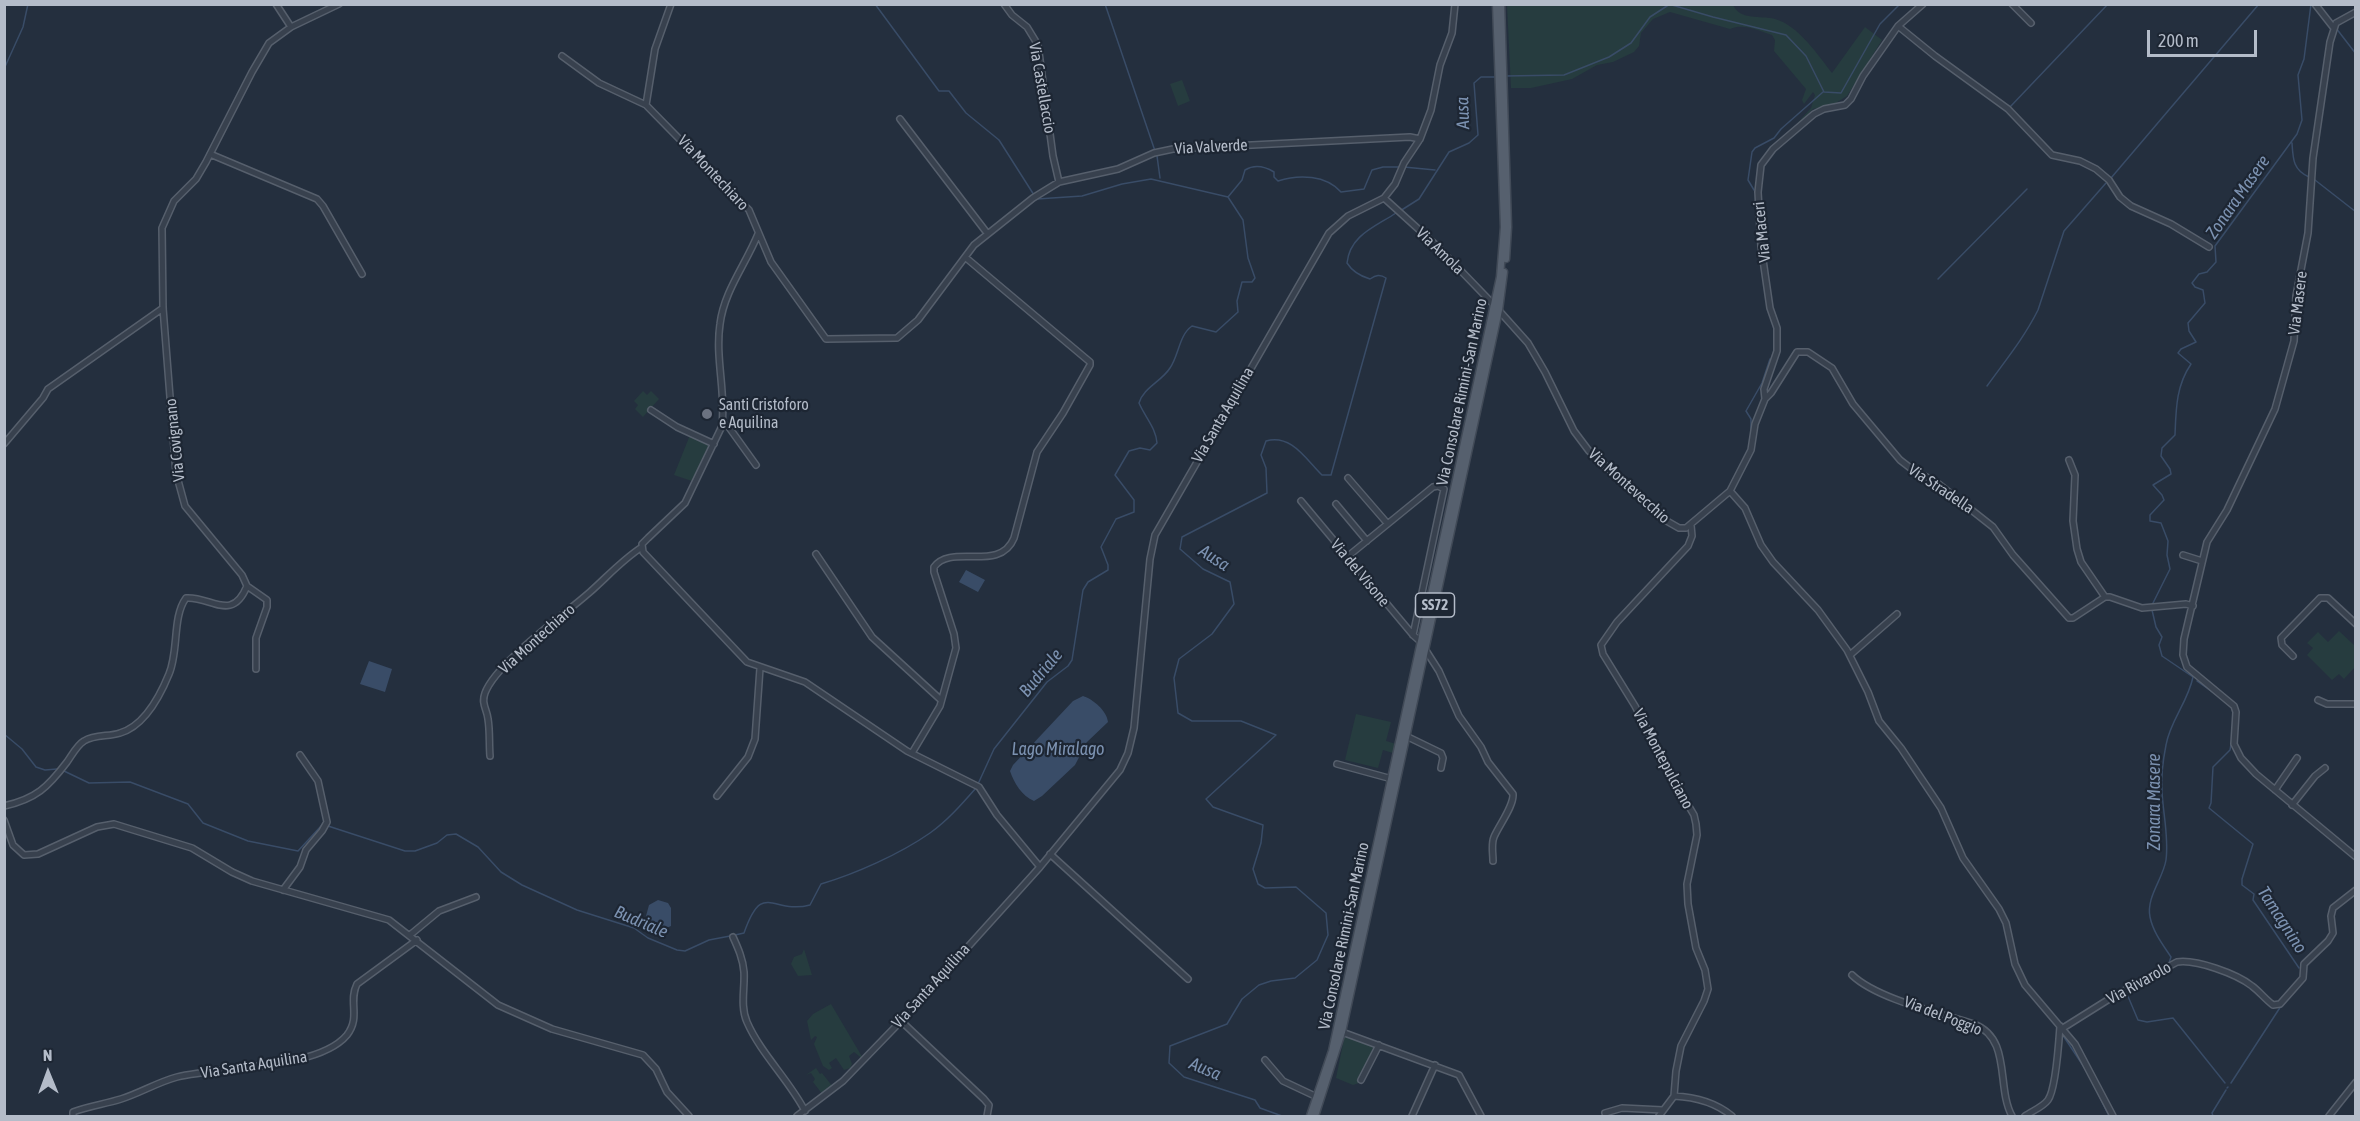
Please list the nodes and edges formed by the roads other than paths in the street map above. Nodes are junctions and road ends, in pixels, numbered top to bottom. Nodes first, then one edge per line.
1 (276, 4) edge
2 (339, 4) edge
3 (671, 4) edge
4 (1004, 4) edge
5 (1455, 4) edge
6 (1496, 4) edge
7 (1501, 4) edge
8 (1923, 4) edge
9 (2012, 4) edge
10 (2315, 4) edge
11 (2355, 12) edge
12 (2031, 23) dead end
13 (1898, 26) junction
14 (291, 27) junction
15 (2333, 27) junction
16 (562, 56) dead end
17 (1501, 69) junction
18 (646, 105) junction
19 (900, 119) dead end
20 (1420, 139) junction
21 (210, 154) junction
22 (1059, 182) junction
23 (1384, 198) junction
24 (987, 233) junction
25 (758, 234) junction
26 (2210, 248) dead end
27 (965, 257) junction
28 (362, 274) dead end
29 (164, 308) junction
30 (1497, 308) junction
31 (1765, 399) junction
32 (651, 410) dead end
33 (722, 423) junction
34 (4, 444) edge
35 (714, 444) junction
36 (2069, 460) dead end
37 (756, 465) dead end
38 (1348, 478) dead end
39 (1730, 491) junction
40 (1301, 501) dead end
41 (1336, 504) dead end
42 (1387, 523) junction
43 (1691, 525) junction
44 (1367, 541) junction
45 (642, 547) junction
46 (816, 554) dead end
47 (2183, 555) dead end
48 (1347, 557) junction
49 (2202, 561) junction
50 (247, 586) junction
51 (2105, 597) junction
52 (2193, 606) junction
53 (1897, 614) dead end
54 (2355, 624) edge
55 (1413, 635) junction
56 (1423, 646) junction
57 (1850, 655) junction
58 (2293, 656) dead end
59 (760, 668) junction
60 (256, 669) dead end
61 (941, 700) junction
62 (2318, 700) dead end
63 (2355, 704) edge
64 (1406, 736) junction
65 (912, 753) junction
66 (300, 755) dead end
67 (490, 756) dead end
68 (2297, 758) dead end
69 (1337, 764) dead end
70 (1442, 768) dead end
71 (2325, 768) dead end
72 (1392, 779) junction
73 (2274, 790) junction
74 (717, 796) dead end
75 (2292, 805) junction
76 (4, 806) edge
77 (4, 820) edge
78 (1050, 854) junction
79 (2355, 857) edge
80 (1493, 861) dead end
81 (1040, 867) junction
82 (283, 890) junction
83 (2355, 890) edge
84 (476, 897) dead end
85 (410, 935) junction
86 (733, 937) dead end
87 (417, 940) junction
88 (1852, 975) dead end
89 (1188, 979) dead end
90 (901, 1020) junction
91 (2061, 1027) junction
92 (1342, 1032) junction
93 (1379, 1045) junction
94 (1265, 1060) dead end
95 (1435, 1065) junction
96 (1361, 1080) dead end
97 (2355, 1082) edge
98 (1674, 1096) junction
99 (1317, 1097) junction
100 (1663, 1110) junction
101 (805, 1111) junction
102 (1605, 1113) dead end
103 (73, 1116) edge
104 (689, 1116) edge
105 (797, 1116) edge
106 (987, 1116) edge
107 (1310, 1116) edge
108 (1315, 1116) edge
109 (1412, 1116) edge
110 (1481, 1116) edge
111 (1659, 1116) edge
112 (1732, 1116) edge
113 (2012, 1116) edge
114 (2025, 1116) edge
115 (2113, 1116) edge
116 (2329, 1116) edge

1 - 14 street
2 - 14 street, Via Covignano
3 - 18 street
4 - 22 street, Via Castellaccio
5 - 20 street, Via Santa Aquilina
6 - 17 main road, Via Consolare Rimini-San Marino / SS72
7 - 17 main road, Via Consolare Rimini-San Marino / SS72
8 - 13 street, Via Maceri
9 - 12 street
10 - 15 street
11 - 15 street
13 - 26 street
13 - 31 street, Via Maceri
14 - 21 street, Via Covignano
15 - 49 street, Via Masere
16 - 18 street, Via Montechiaro
17 - 30 main road, Via Consolare Rimini-San Marino / SS72
18 - 25 street, Via Montechiaro
19 - 24 street
20 - 22 street, Via Valverde
20 - 23 street, Via Santa Aquilina
21 - 28 street
21 - 29 street, Via Covignano
22 - 24 street, Via Valverde
23 - 30 street, Via Amola
23 - 78 street, Via Santa Aquilina
24 - 27 street, Via Valverde
25 - 27 street, Via Valverde
25 - 33 street, Via Montechiaro
27 - 61 street
29 - 34 street
29 - 50 street, Via Covignano
30 - 43 street, Via Montevecchio
30 - 56 main road, Via Consolare Rimini-San Marino / SS72
31 - 39 street, Via Maceri
31 - 51 street, Via Stradella
32 - 35 street
33 - 35 street, Via Montechiaro
33 - 37 street
35 - 45 street, Via Montechiaro
36 - 51 street
38 - 42 street
39 - 43 street, Via Montevecchio
39 - 57 street
40 - 48 street, Via del Visone
41 - 44 street
42 - 44 street
42 - 55 street
43 - 98 street, Via Montepulciano
44 - 48 street
45 - 59 street
45 - 67 street, Via Montechiaro
46 - 61 street
47 - 49 street
48 - 55 street, Via del Visone
49 - 52 street, Via Masere
50 - 60 street, Via Covignano
50 - 76 street
51 - 52 street
52 - 73 street, Via Masere
53 - 57 street
54 - 58 street
55 - 56 street, Via del Visone
56 - 64 main road, Via Consolare Rimini-San Marino / SS72
56 - 72 main road, Via Consolare Rimini-San Marino / SS72
56 - 80 street
57 - 91 street
59 - 65 street
59 - 74 street
61 - 65 street
62 - 63 street
64 - 70 street
64 - 92 main road, Via Consolare Rimini-San Marino / SS72
65 - 81 street
66 - 82 street
68 - 73 street
69 - 72 street
71 - 75 street
72 - 99 main road, Via Consolare Rimini-San Marino / SS72
73 - 75 street, Via Masere
75 - 79 street, Via Masere
77 - 82 street
78 - 81 street, Via Santa Aquilina
78 - 89 street
81 - 90 street, Via Santa Aquilina
82 - 85 street
83 - 91 street, Via Rivarolo
84 - 85 street
85 - 87 street
86 - 101 street
87 - 103 street, Via Santa Aquilina
87 - 104 street
88 - 113 street, Via del Poggio
90 - 101 street, Via Santa Aquilina
90 - 106 street
91 - 114 street
91 - 115 street
92 - 93 street, Via Consolare Rimini-San Marino
92 - 108 main road, Via Consolare Rimini-San Marino / SS72
93 - 95 street, Via Consolare Rimini-San Marino
93 - 96 street
94 - 99 street
95 - 109 street
95 - 110 street, Via Consolare Rimini-San Marino
97 - 116 street
98 - 100 street
98 - 112 street
99 - 107 main road, Via Consolare Rimini-San Marino / SS72
100 - 102 street
100 - 111 street
101 - 105 street, Via Santa Aquilina

